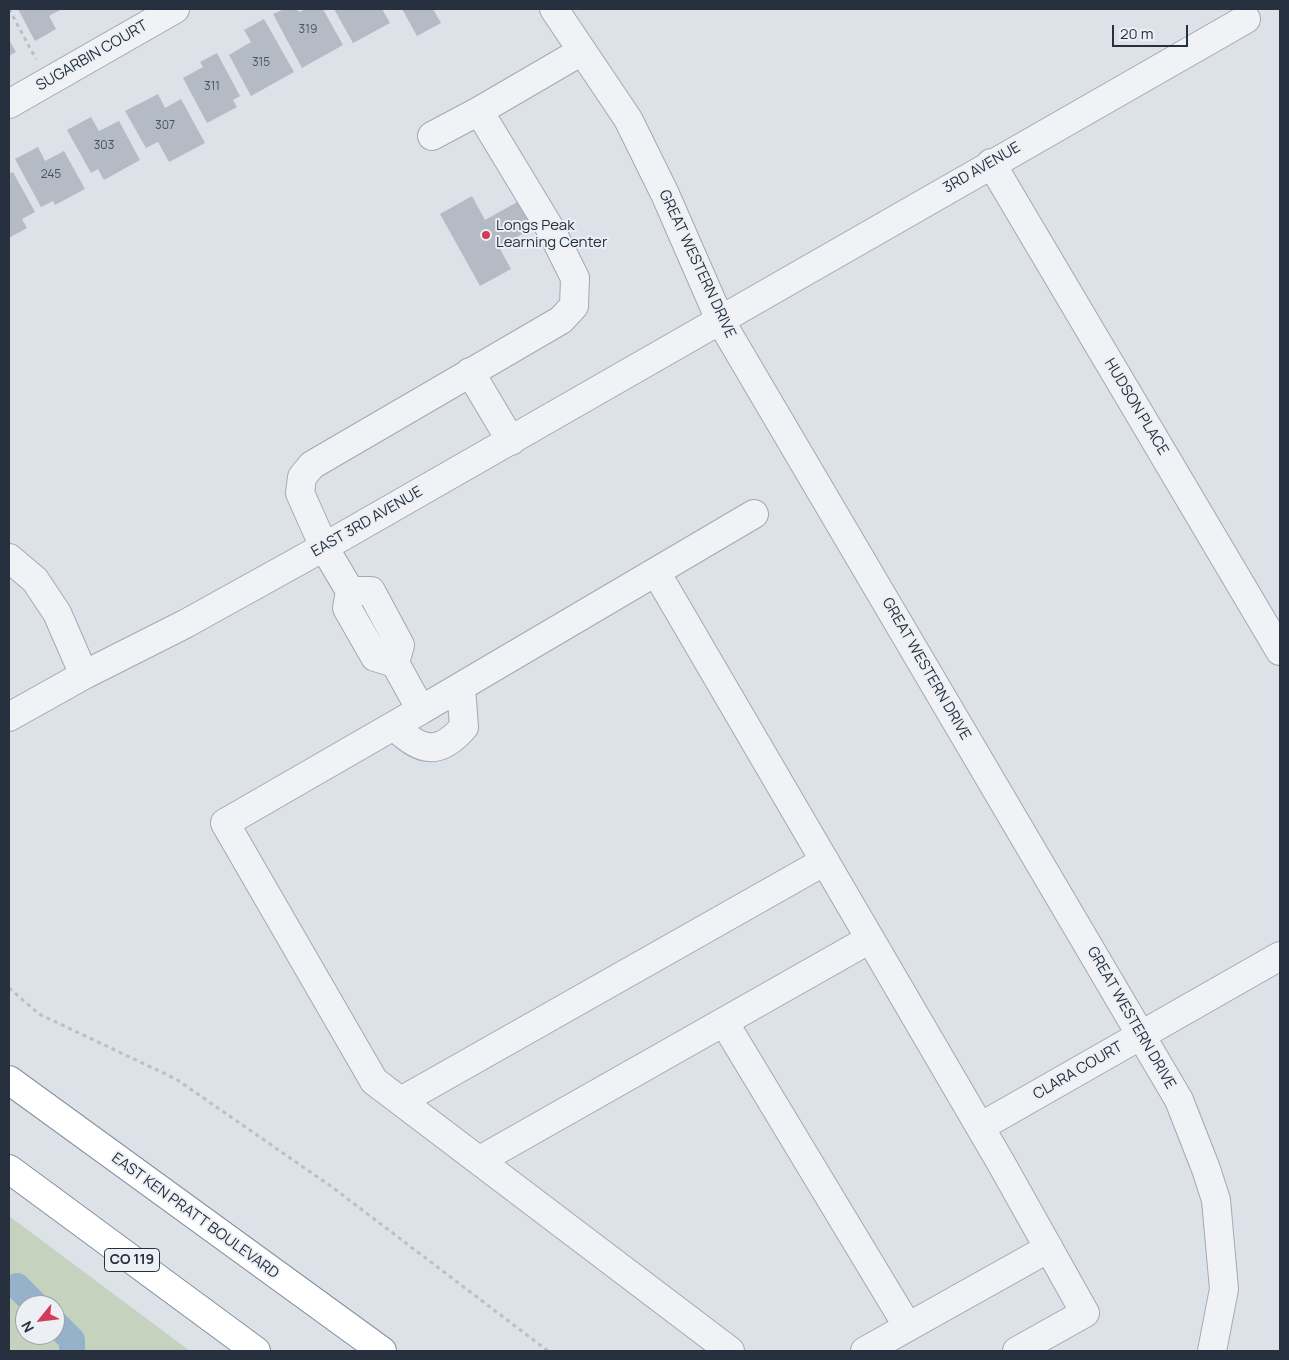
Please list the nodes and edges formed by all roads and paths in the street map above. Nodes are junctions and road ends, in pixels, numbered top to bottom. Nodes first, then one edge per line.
1 (9, 9) edge
2 (175, 9) edge
3 (554, 9) edge
4 (1246, 19) dead end
5 (582, 51) junction
6 (49, 81) junction
7 (9, 104) edge
8 (480, 111) junction
9 (432, 136) dead end
10 (991, 163) junction
11 (720, 320) junction
12 (470, 372) junction
13 (511, 441) junction
14 (754, 514) dead end
15 (324, 547) junction
16 (9, 558) edge
17 (656, 572) junction
18 (1280, 651) edge
19 (84, 675) junction
20 (461, 687) junction
21 (422, 710) junction
22 (9, 717) edge
23 (394, 726) junction
24 (825, 861) junction
25 (870, 939) junction
26 (1280, 956) edge
27 (9, 988) edge
28 (724, 1022) junction
29 (1141, 1035) junction
30 (9, 1080) edge
31 (400, 1100) junction
32 (980, 1127) junction
33 (480, 1160) junction
34 (9, 1169) edge
35 (1049, 1248) junction
36 (908, 1327) junction
37 (256, 1351) edge
38 (382, 1351) edge
39 (548, 1351) edge
40 (730, 1351) edge
41 (865, 1351) edge
42 (1017, 1351) edge
43 (1212, 1351) edge

1 - 6 path
2 - 6 street, SUGARBIN COURT
3 - 5 street, GREAT WESTERN DRIVE
4 - 10 street, 3RD AVENUE
5 - 8 street
5 - 11 street, GREAT WESTERN DRIVE
6 - 7 street, SUGARBIN COURT
8 - 9 street
8 - 12 street
10 - 11 street, 3RD AVENUE
10 - 18 street, HUDSON PLACE
11 - 13 street, EAST 3RD AVENUE
11 - 29 street, GREAT WESTERN DRIVE
12 - 13 street
12 - 15 street
13 - 15 street, EAST 3RD AVENUE
14 - 17 street
15 - 19 street, EAST 3RD AVENUE
15 - 21 street
16 - 19 street
17 - 20 street
17 - 24 street
19 - 22 street, EAST 3RD AVENUE
20 - 21 street
20 - 23 street
21 - 23 street
23 - 31 street
24 - 25 street
24 - 31 street
25 - 28 street
25 - 32 street
26 - 29 street, CLARA COURT
27 - 39 path
28 - 33 street
28 - 36 street
29 - 32 street, CLARA COURT
29 - 43 street, GREAT WESTERN DRIVE
30 - 38 highway, EAST KEN PRATT BOULEVARD
31 - 33 street
32 - 35 street
33 - 40 street
34 - 37 highway, CO 119
35 - 36 street
35 - 42 street
36 - 41 street

